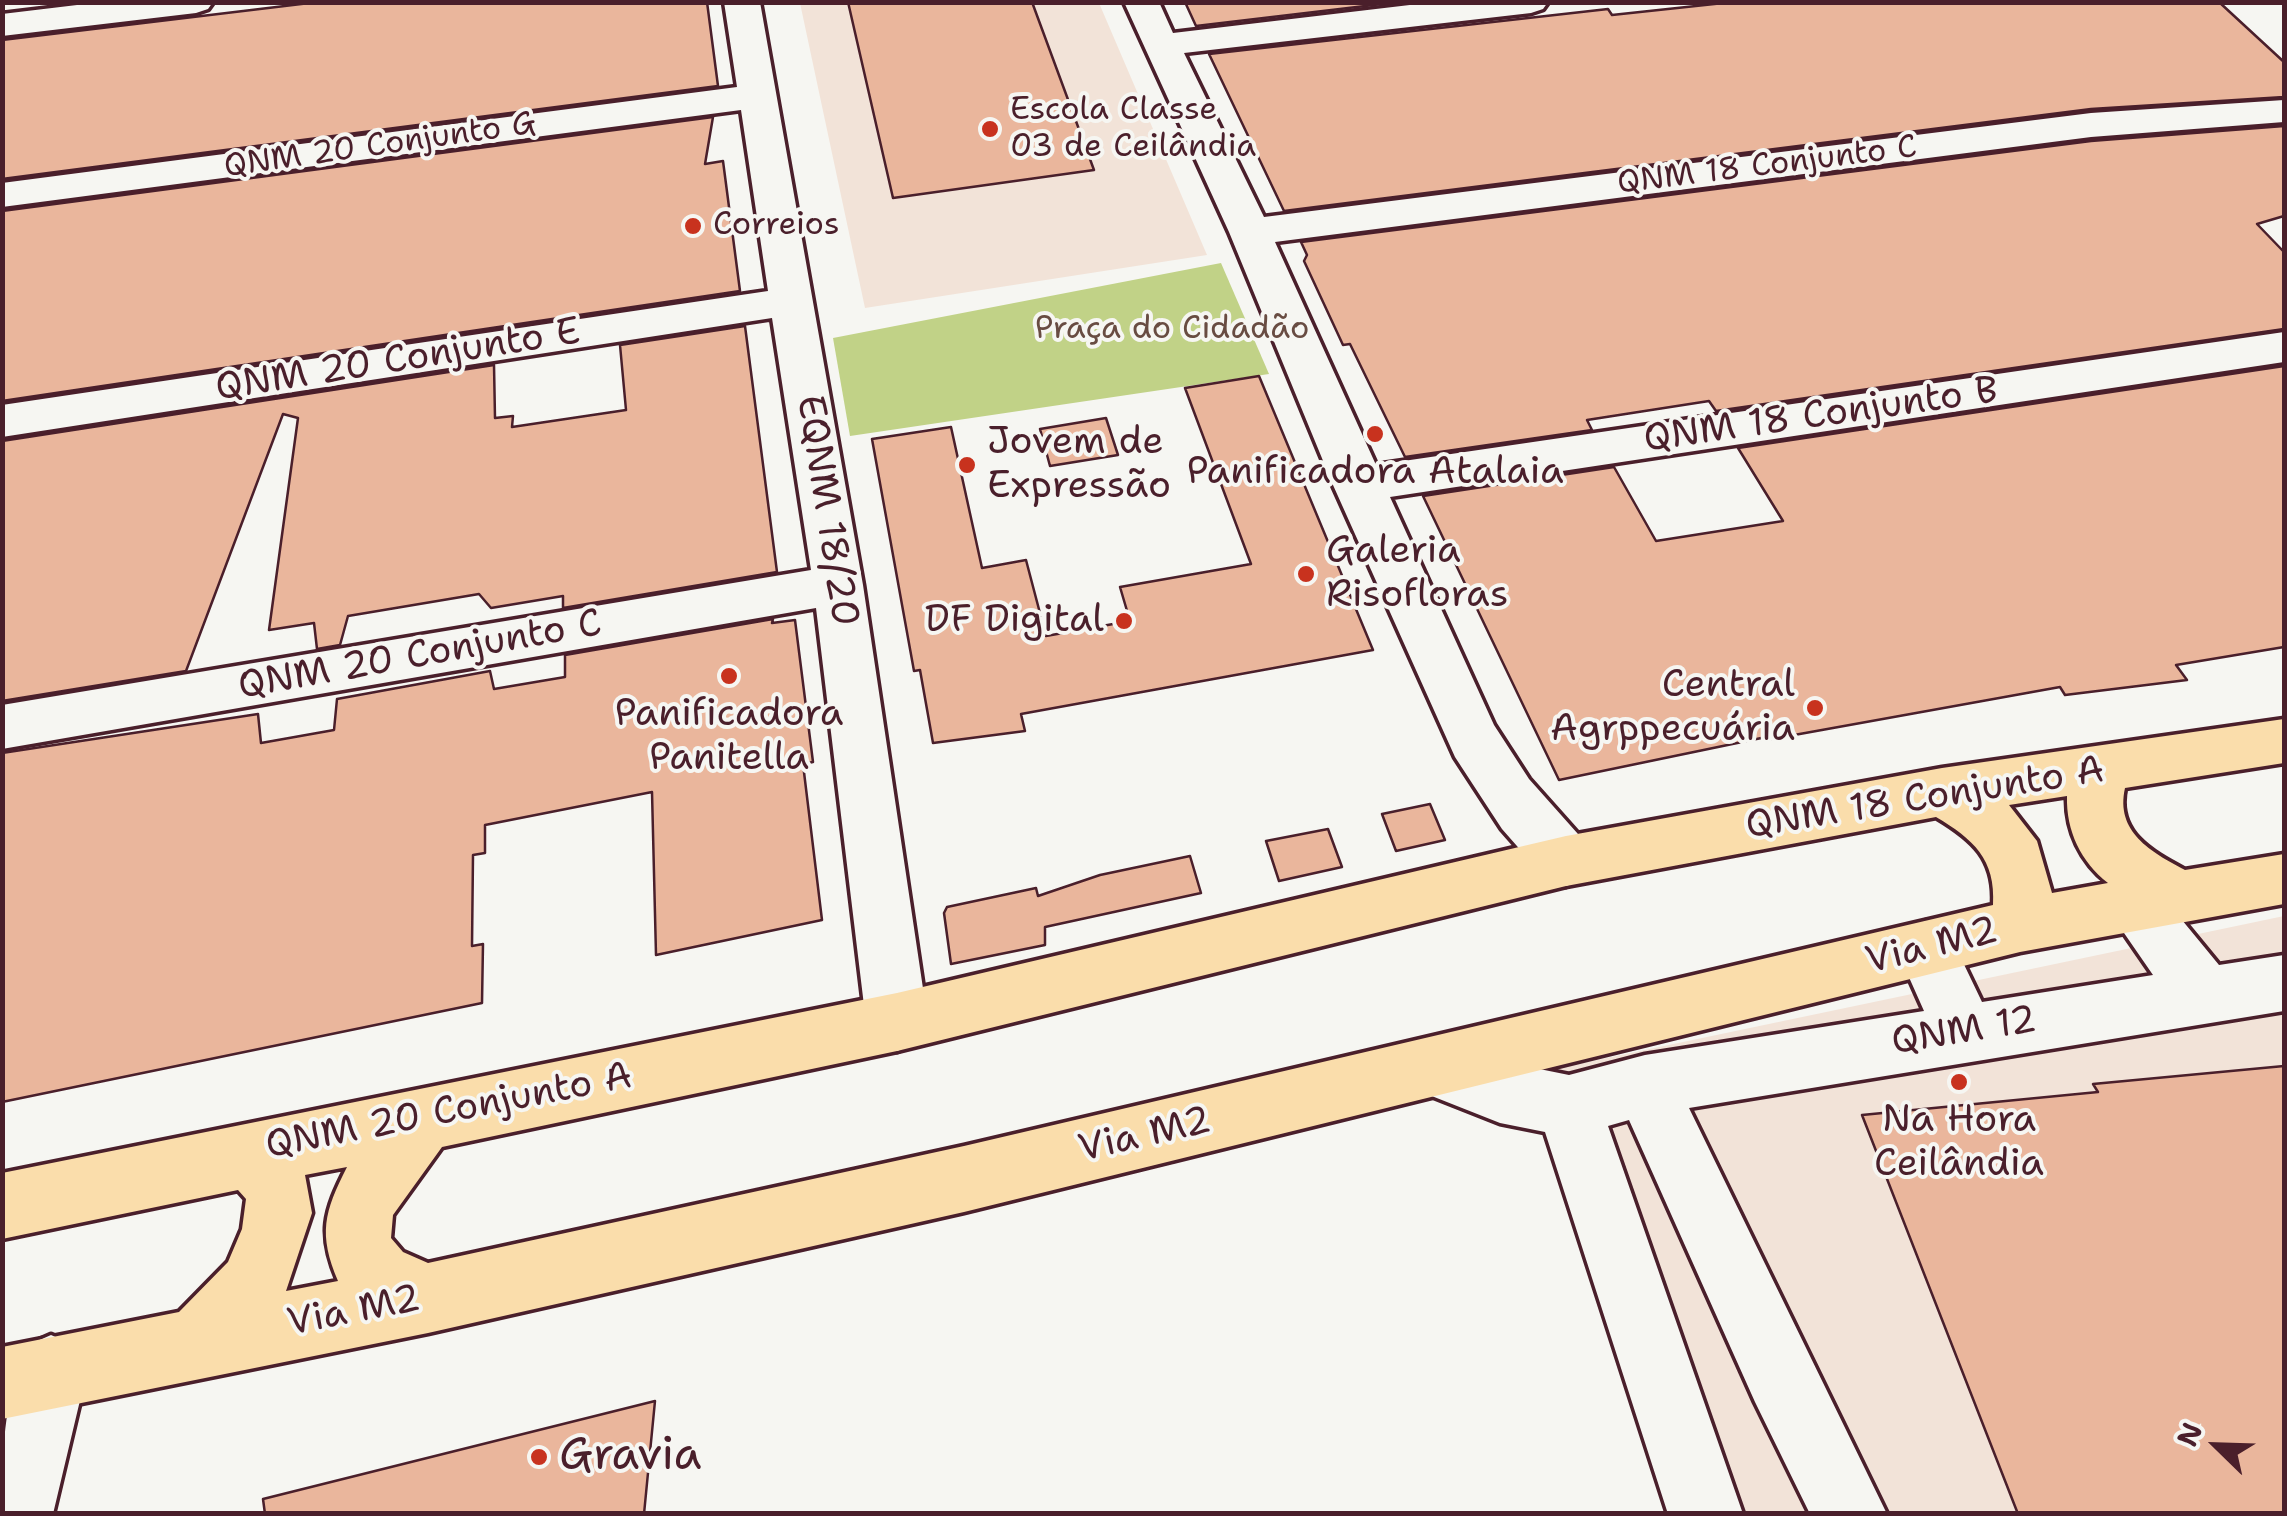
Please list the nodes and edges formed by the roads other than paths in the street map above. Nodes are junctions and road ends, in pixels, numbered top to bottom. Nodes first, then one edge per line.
1 (196, 2) edge
2 (742, 2) edge
3 (1141, 2) edge
4 (1530, 2) edge
5 (2, 26) edge
6 (1160, 45) junction
7 (758, 96) junction
8 (2284, 111) edge
9 (2, 196) edge
10 (1250, 232) junction
11 (794, 301) junction
12 (2284, 347) edge
13 (2, 422) edge
14 (1358, 485) junction
15 (838, 584) junction
16 (2, 727) edge
17 (2284, 741) edge
18 (2102, 770) junction
19 (1942, 792) junction
20 (1566, 862) junction
21 (2284, 879) edge
22 (2156, 899) junction
23 (2020, 926) junction
24 (1926, 948) junction
25 (2284, 983) edge
26 (2206, 994) junction
27 (897, 1022) junction
28 (1964, 1032) junction
29 (1436, 1068) junction
30 (1644, 1085) junction
31 (1569, 1106) junction
32 (425, 1118) junction
33 (245, 1154) junction
34 (2, 1206) edge
35 (428, 1298) junction
36 (200, 1341) junction
37 (27, 1376) edge
38 (16, 1514) edge
39 (1706, 1514) edge
40 (1850, 1514) edge

1 - 5 street
2 - 7 street, EQNM 18/20
3 - 6 street
4 - 6 street
6 - 10 street
7 - 9 street, QNM 20 Conjunto G
7 - 11 street, EQNM 18/20
8 - 10 street, QNM 18 Conjunto C
10 - 14 street
11 - 13 street, QNM 20 Conjunto E
11 - 15 street, EQNM 18/20
12 - 14 street, QNM 18 Conjunto B
14 - 20 street
15 - 16 street, QNM 20 Conjunto C
15 - 27 street, EQNM 18/20
17 - 18 main road, QNM 18 Conjunto A
18 - 19 main road, QNM 18 Conjunto A
18 - 22 main road
19 - 20 main road, QNM 18 Conjunto A
19 - 23 main road
20 - 27 main road
21 - 22 main road, Via M2
22 - 23 main road, Via M2
22 - 26 street
23 - 24 main road, Via M2
24 - 28 street
24 - 29 main road, Via M2
25 - 26 street, QNM 12
26 - 28 street, QNM 12
27 - 32 main road, QNM 20 Conjunto A
28 - 30 street, QNM 12
29 - 31 street, QNM 12
29 - 35 main road, Via M2
30 - 31 street, QNM 12
30 - 40 street
31 - 39 street
32 - 33 main road, QNM 20 Conjunto A
32 - 35 main road
33 - 34 main road, QNM 20 Conjunto A
33 - 36 main road
35 - 36 main road, Via M2
36 - 37 main road, Via M2
37 - 38 street

